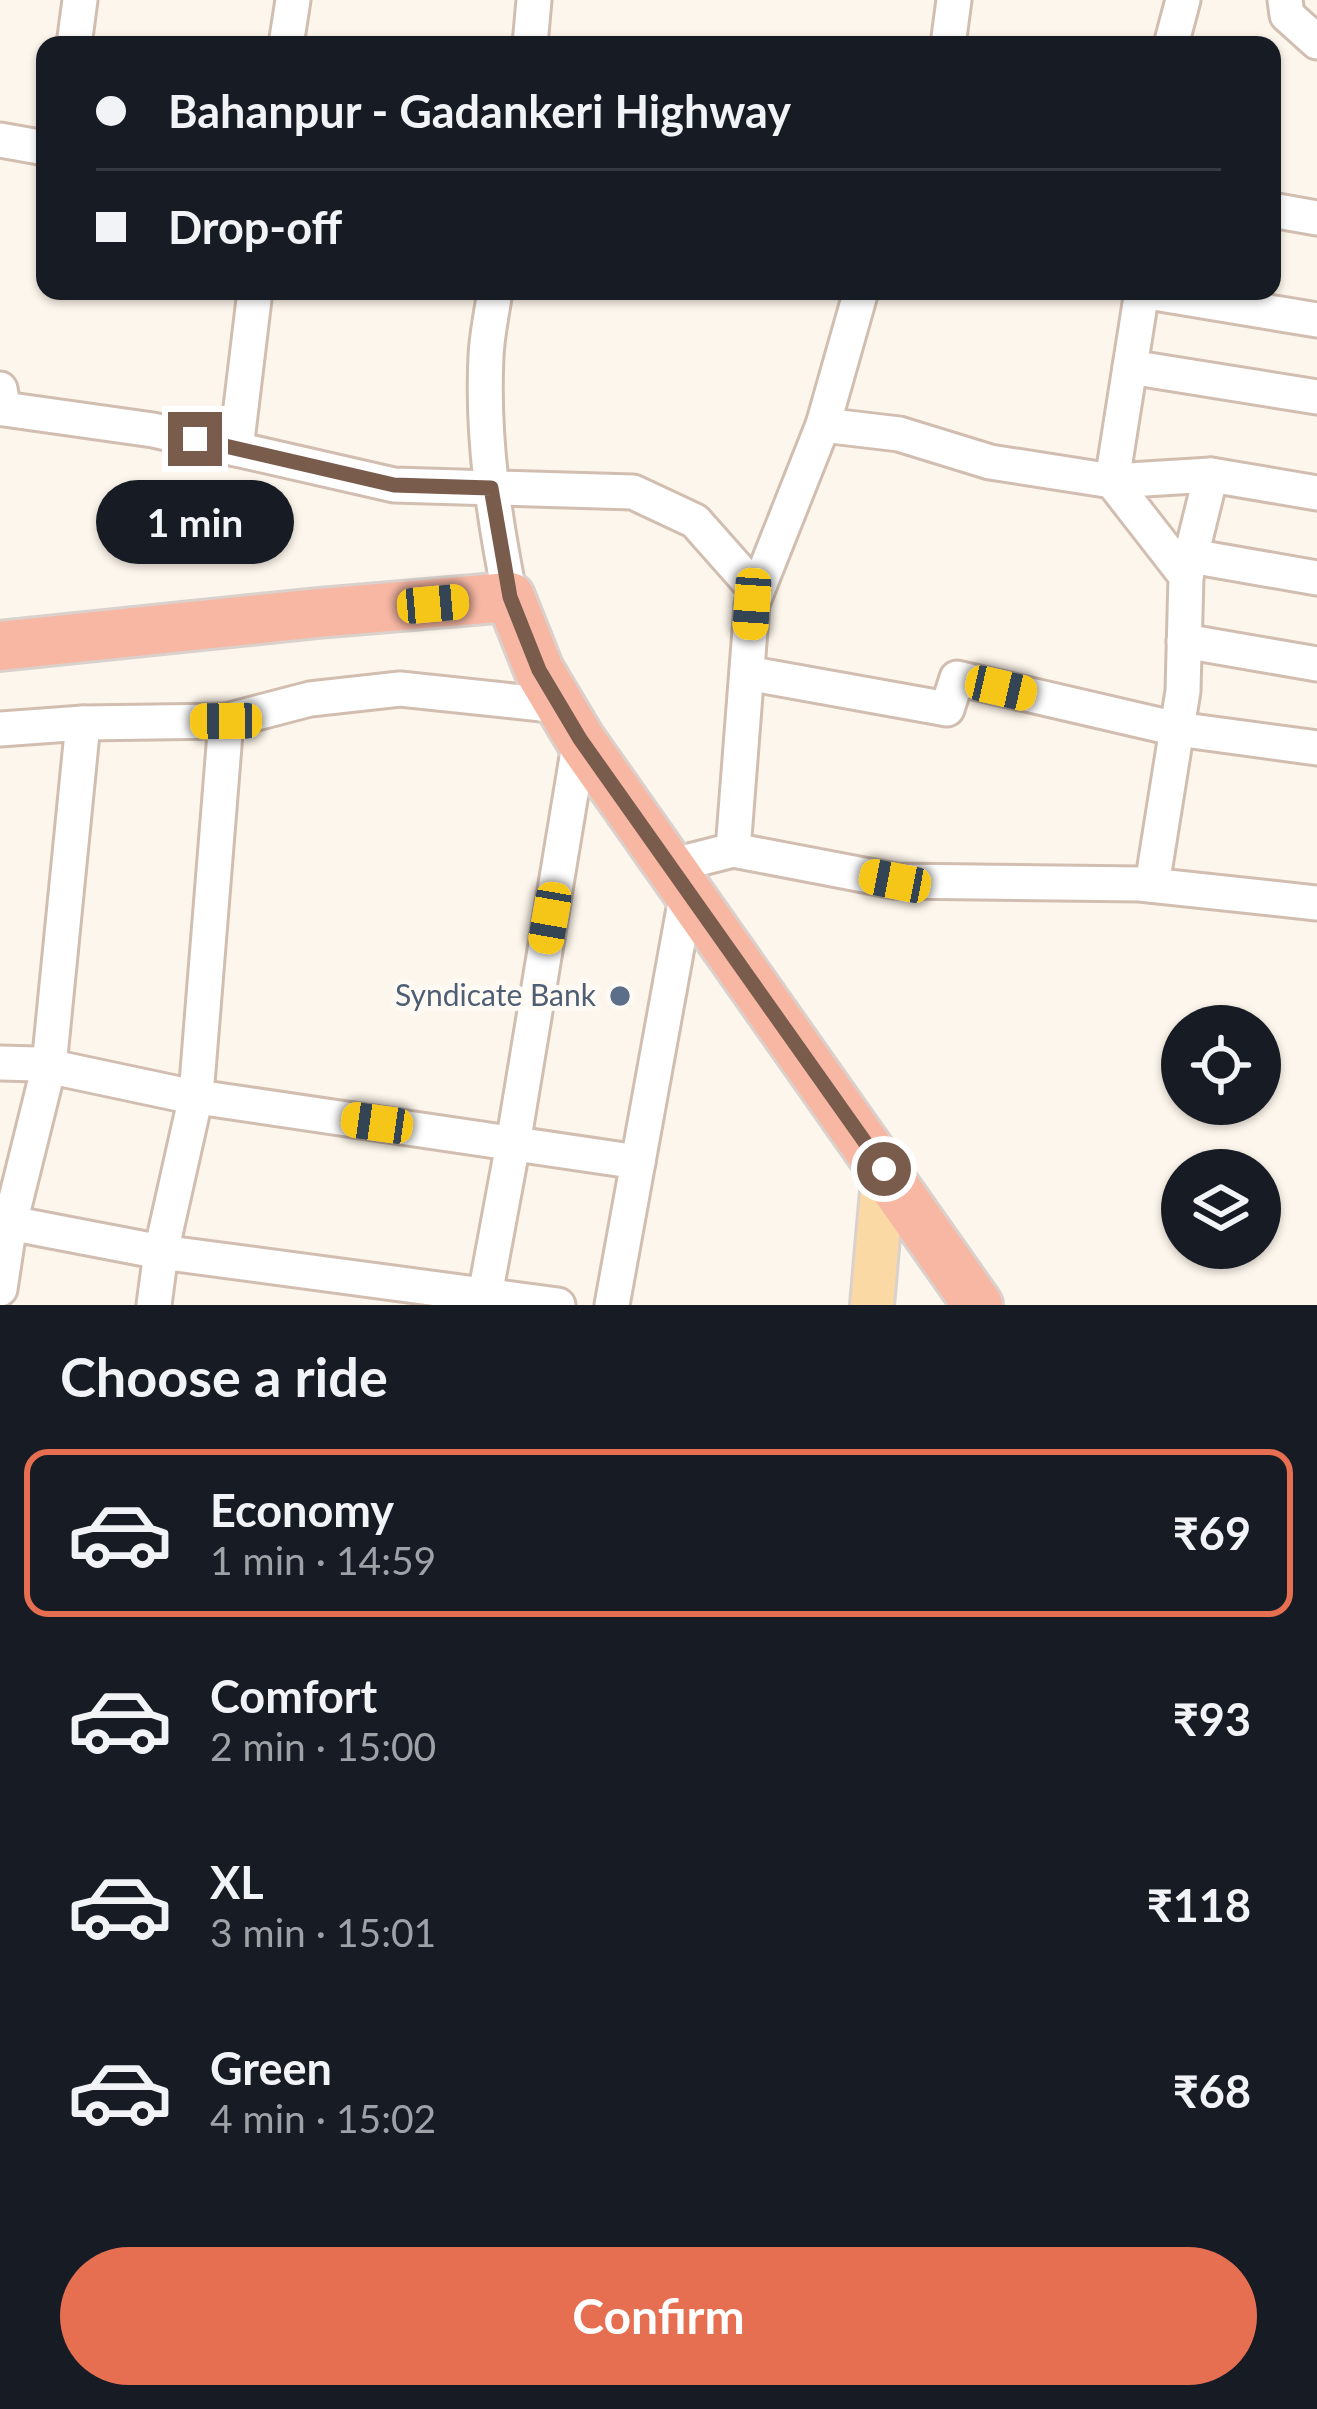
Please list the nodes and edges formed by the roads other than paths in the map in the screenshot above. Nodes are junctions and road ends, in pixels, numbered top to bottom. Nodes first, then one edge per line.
1 (80, 0) edge
2 (293, 0) edge
3 (534, 0) edge
4 (954, 0) edge
5 (1183, 0) edge
6 (1276, 5) edge
7 (75, 36) edge
8 (287, 36) edge
9 (531, 36) edge
10 (949, 36) edge
11 (1174, 36) edge
12 (1317, 42) edge
13 (0, 140) edge
14 (36, 146) edge
15 (1281, 212) edge
16 (1317, 218) edge
17 (254, 300) edge
18 (494, 300) edge
19 (858, 300) edge
20 (1141, 300) edge
21 (1196, 300) edge
22 (1317, 320) edge
23 (1130, 367) junction
24 (0, 389) edge
25 (1317, 397) edge
26 (823, 425) junction
27 (236, 449) junction
28 (1211, 475) junction
29 (1112, 481) junction
30 (491, 488) junction
31 (1317, 494) edge
32 (1189, 566) junction
33 (1317, 578) edge
34 (757, 592) junction
35 (510, 597) junction
36 (1184, 641) junction
37 (0, 646) edge
38 (1317, 664) edge
39 (747, 673) junction
40 (226, 721) junction
41 (83, 723) junction
42 (570, 723) junction
43 (0, 729) edge
44 (1177, 729) junction
45 (1317, 748) edge
46 (733, 850) junction
47 (678, 879) junction
48 (1152, 886) junction
49 (1317, 903) edge
50 (0, 1063) edge
51 (50, 1066) junction
52 (196, 1096) junction
53 (513, 1144) junction
54 (638, 1162) junction
55 (884, 1169) junction
56 (5, 1222) edge
57 (161, 1252) junction
58 (0, 1289) edge
59 (485, 1295) junction
60 (154, 1305) edge
61 (558, 1305) edge
62 (612, 1305) edge
63 (872, 1305) edge
64 (978, 1305) edge

1 - 7 street
2 - 8 street
3 - 9 street
4 - 10 street
5 - 11 street
6 - 12 street
13 - 14 street
15 - 16 street
17 - 27 street
18 - 30 street
19 - 26 street
20 - 23 street
21 - 22 street
23 - 25 street
23 - 29 street
24 - 27 street
26 - 29 street
26 - 34 street
27 - 30 street
28 - 29 street
28 - 31 street
28 - 32 street
29 - 32 street
30 - 34 street
30 - 35 street
32 - 33 street
32 - 36 street
34 - 39 street
35 - 37 highway
35 - 42 highway
36 - 38 street
36 - 44 street
39 - 44 street
39 - 46 street
40 - 41 street
40 - 42 street
40 - 52 street
41 - 43 street
41 - 51 street
42 - 47 highway
42 - 53 street
44 - 45 street
44 - 48 street
46 - 47 street
46 - 48 street
47 - 54 street
47 - 55 highway
48 - 49 street
50 - 51 street
51 - 52 street
51 - 56 street
52 - 53 street
52 - 57 street
53 - 54 street
53 - 59 street
54 - 62 street
55 - 63 main road
55 - 64 highway
56 - 57 street
56 - 58 street
57 - 59 street
57 - 60 street
59 - 61 street

